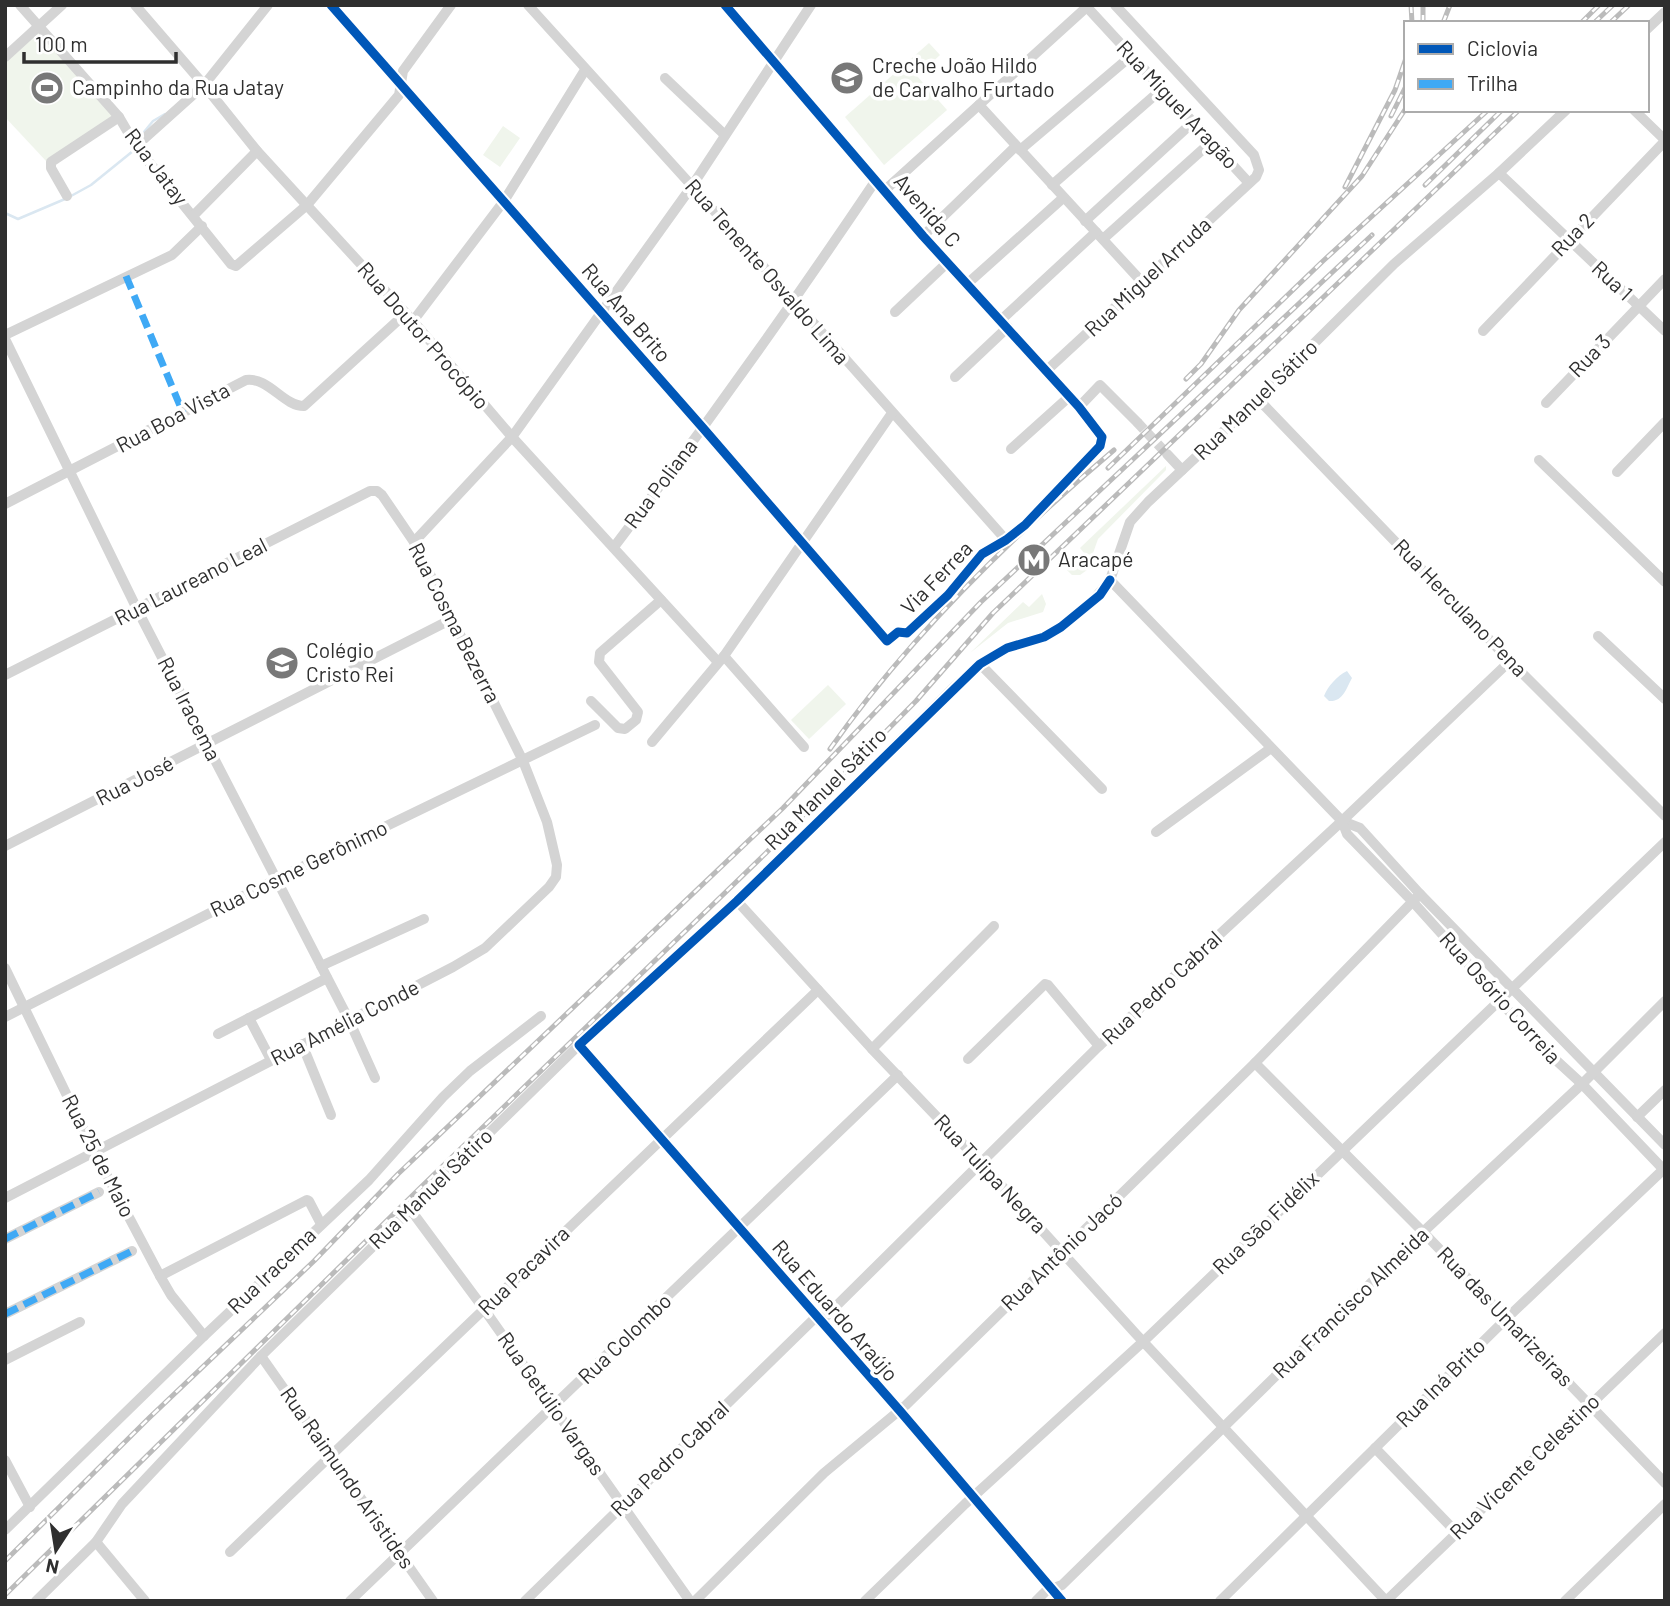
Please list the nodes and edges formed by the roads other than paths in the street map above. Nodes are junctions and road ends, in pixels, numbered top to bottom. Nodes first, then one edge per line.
1 (20, 5) edge
2 (62, 5) edge
3 (135, 5) edge
4 (268, 5) edge
5 (331, 5) edge
6 (451, 5) edge
7 (528, 5) edge
8 (811, 5) edge
9 (1115, 5) edge
10 (1087, 6) edge
11 (733, 8) edge
12 (1665, 12) edge
13 (1651, 25) edge
14 (39, 26) junction
15 (1665, 29) edge
16 (1154, 48) junction
17 (5, 57) edge
18 (1134, 60) junction
19 (775, 61) junction
20 (585, 70) junction
21 (665, 78) dead end
22 (204, 85) junction
23 (400, 85) junction
24 (1161, 89) junction
25 (979, 105) junction
26 (1564, 112) edge
27 (1636, 112) edge
28 (119, 117) junction
29 (1192, 123) junction
30 (725, 135) junction
31 (1665, 140) edge
32 (1211, 142) junction
33 (136, 146) junction
34 (1018, 148) junction
35 (257, 151) junction
36 (1499, 173) junction
37 (876, 180) junction
38 (1249, 183) junction
39 (1052, 185) junction
40 (692, 186) junction
41 (886, 190) junction
42 (68, 196) dead end
43 (1063, 198) junction
44 (504, 201) junction
45 (307, 205) junction
46 (193, 216) junction
47 (1086, 221) junction
48 (202, 226) junction
49 (923, 236) junction
50 (1099, 236) junction
51 (1568, 240) junction
52 (948, 262) junction
53 (1665, 279) edge
54 (1142, 282) junction
55 (967, 284) junction
56 (793, 302) junction
57 (1638, 306) junction
58 (601, 312) junction
59 (895, 312) dead end
60 (409, 318) junction
61 (1004, 323) junction
62 (1483, 331) dead end
63 (1665, 331) edge
64 (5, 337) edge
65 (1046, 371) junction
66 (955, 377) dead end
67 (1070, 396) junction
68 (1258, 398) junction
69 (1546, 403) dead end
70 (1079, 407) junction
71 (892, 413) junction
72 (1137, 422) tunnel mouth
73 (1665, 422) edge
74 (704, 428) junction
75 (512, 437) junction
76 (1102, 440) joint
77 (1012, 449) dead end
78 (1167, 454) tunnel mouth
79 (1539, 460) dead end
80 (1182, 470) junction
81 (69, 472) junction
82 (1617, 472) dead end
83 (377, 491) joint
84 (5, 504) edge
85 (1006, 540) junction
86 (802, 541) junction
87 (414, 542) junction
88 (614, 547) junction
89 (1110, 580) junction
90 (1665, 582) edge
91 (662, 600) junction
92 (137, 609) junction
93 (452, 619) junction
94 (892, 636) joint
95 (1598, 636) dead end
96 (721, 659) junction
97 (1510, 661) junction
98 (980, 664) junction
99 (5, 675) edge
100 (1665, 699) edge
101 (591, 701) dead end
102 (595, 725) dead end
103 (652, 742) dead end
104 (207, 745) junction
105 (804, 747) dead end
106 (1271, 748) junction
107 (523, 761) junction
108 (1102, 789) dead end
109 (1665, 816) edge
110 (1342, 821) junction
111 (1156, 832) dead end
112 (1665, 842) edge
113 (5, 846) edge
114 (275, 880) junction
115 (1416, 898) junction
116 (737, 901) junction
117 (424, 919) dead end
118 (994, 926) dead end
119 (321, 966) junction
120 (5, 968) edge
121 (327, 978) junction
122 (1511, 987) junction
123 (818, 990) junction
124 (1498, 999) junction
125 (1665, 1001) edge
126 (24, 1007) junction
127 (541, 1016) dead end
128 (5, 1017) edge
129 (249, 1018) junction
130 (349, 1020) junction
131 (218, 1034) dead end
132 (302, 1044) junction
133 (579, 1045) junction
134 (1099, 1046) junction
135 (872, 1049) junction
136 (968, 1059) dead end
137 (271, 1060) junction
138 (1255, 1063) junction
139 (1593, 1072) junction
140 (898, 1075) junction
141 (375, 1078) dead end
142 (1582, 1084) junction
143 (1665, 1090) edge
144 (331, 1115) dead end
145 (1637, 1117) junction
146 (661, 1141) junction
147 (1665, 1145) edge
148 (1341, 1150) junction
149 (95, 1153) junction
150 (981, 1163) junction
151 (1664, 1169) edge
152 (99, 1192) dead end
153 (5, 1198) edge
154 (410, 1209) junction
155 (321, 1224) junction
156 (740, 1230) junction
157 (1423, 1232) junction
158 (5, 1239) edge
159 (132, 1251) dead end
160 (1062, 1252) junction
161 (160, 1276) junction
162 (484, 1309) junction
163 (5, 1314) edge
164 (1507, 1318) junction
165 (818, 1320) junction
166 (80, 1322) dead end
167 (1665, 1334) edge
168 (204, 1336) junction
169 (1143, 1341) junction
170 (261, 1356) junction
171 (5, 1360) edge
172 (1589, 1405) junction
173 (554, 1407) junction
174 (900, 1410) junction
175 (1223, 1427) junction
176 (1375, 1448) junction
177 (333, 1456) junction
178 (5, 1460) edge
179 (1665, 1483) edge
180 (974, 1498) junction
181 (1665, 1504) edge
182 (623, 1506) junction
183 (30, 1507) junction
184 (1307, 1516) junction
185 (5, 1530) edge
186 (1457, 1532) junction
187 (96, 1542) junction
188 (230, 1552) dead end
189 (400, 1553) junction
190 (1051, 1589) junction
191 (36, 1601) edge
192 (145, 1601) edge
193 (350, 1601) edge
194 (433, 1601) edge
195 (525, 1601) edge
196 (693, 1601) edge
197 (865, 1601) edge
198 (1036, 1601) edge
199 (1062, 1601) edge
200 (1220, 1601) edge
201 (1386, 1601) edge
202 (1565, 1601) edge

1 - 14 street, Rua Jatay
2 - 14 street
3 - 22 street, Rua Doutor Procópio
4 - 22 street
5 - 23 street, Rua Ana Brito
6 - 23 street
7 - 20 street, Rua Tenente Osvaldo Lima
8 - 19 street
9 - 16 street, Rua Miguel Aragão
10 - 18 street, Rua Miguel Aragão
10 - 25 street
11 - 19 street, Avenida C
12 - 13 street
13 - 15 street
14 - 17 street
14 - 28 street, Rua Jatay
16 - 18 street
16 - 38 street, Rua Miguel Aragão
18 - 24 street, Rua Miguel Aragão
18 - 34 street
19 - 30 street
19 - 37 street, Avenida C
20 - 40 street, Rua Tenente Osvaldo Lima
20 - 44 street
21 - 30 street
22 - 33 street
22 - 35 street, Rua Doutor Procópio
23 - 44 street, Rua Ana Brito
23 - 45 street
24 - 29 street, Rua Miguel Aragão
24 - 39 street
25 - 34 street
25 - 41 street
26 - 36 street, Rua Manuel Sátiro
27 - 31 street
28 - 33 street, Rua Jatay
28 - 42 street
29 - 32 street, Rua Miguel Aragão
29 - 47 street
30 - 40 street
31 - 51 street, Rua 2
32 - 38 street, Rua Miguel Aragão
32 - 50 street
33 - 46 street, Rua Jatay
34 - 39 street
34 - 49 street
35 - 45 street, Rua Doutor Procópio
35 - 46 street
36 - 51 street, Rua 1
36 - 68 street, Rua Manuel Sátiro
37 - 41 street, Avenida C
37 - 56 street, Rua Poliana
38 - 54 street, Rua Miguel Arruda
39 - 43 street
40 - 56 street, Rua Tenente Osvaldo Lima
40 - 58 street
41 - 49 street, Avenida C
43 - 47 street
43 - 55 street
44 - 58 street, Rua Ana Brito
44 - 60 street
45 - 48 street, Rua Jatay
45 - 60 street, Rua Doutor Procópio
46 - 48 street, Rua Jatay
47 - 50 street
48 - 64 street
49 - 52 street, Avenida C
50 - 54 street
50 - 61 street
51 - 57 street, Rua 1
51 - 62 street, Rua 2
52 - 55 street, Avenida C
52 - 59 street
53 - 57 street, Rua 3
54 - 65 street, Rua Miguel Arruda
55 - 61 street, Avenida C
56 - 71 street, Rua Tenente Osvaldo Lima
56 - 74 street, Rua Poliana
57 - 63 street, Rua 1
57 - 69 street, Rua 3
58 - 74 street, Rua Ana Brito
58 - 75 street
60 - 75 street, Rua Doutor Procópio
60 - 81 street, Rua Boa Vista
61 - 65 street, Avenida C
61 - 66 street
64 - 81 street, Rua Iracema
65 - 67 street, Avenida C
67 - 70 street, Avenida C
67 - 77 street
68 - 80 street, Rua Manuel Sátiro
68 - 97 street, Rua Herculano Pena
70 - 72 street
70 - 76 street, Avenida C
71 - 85 street, Rua Tenente Osvaldo Lima
71 - 86 street
73 - 82 street
74 - 86 street, Rua Ana Brito
74 - 88 street, Rua Poliana
75 - 87 street
75 - 88 street, Rua Doutor Procópio
76 - 85 street, Via Ferrea
78 - 80 street
79 - 90 street
80 - 89 street, Rua Manuel Sátiro
81 - 84 street
81 - 92 street, Rua Iracema
83 - 87 street, Rua Cosma Bezerra
83 - 92 street, Rua Laureano Leal
85 - 94 street, Via Ferrea
86 - 94 street, Rua Ana Brito
86 - 96 street
87 - 93 street, Rua Cosma Bezerra
88 - 91 street, Rua Doutor Procópio
89 - 98 street, Rua Manuel Sátiro
89 - 106 street, Rua Osório Correia
91 - 96 street, Rua Doutor Procópio
91 - 101 street
92 - 99 street, Rua Laureano Leal
92 - 104 street, Rua Iracema
93 - 104 street, Rua José
93 - 107 street, Rua Cosma Bezerra
95 - 100 street
96 - 103 street
96 - 105 street, Rua Doutor Procópio
97 - 109 street, Rua Herculano Pena
97 - 110 street, Rua Pedro Cabral
98 - 108 street
98 - 116 street, Rua Manuel Sátiro
102 - 107 street, Rua Cosme Gerônimo
104 - 113 street, Rua José
104 - 114 street, Rua Iracema
106 - 110 street, Rua Osório Correia
106 - 111 street
107 - 114 street, Rua Cosme Gerônimo
107 - 130 street, Rua Amélia Conde
110 - 115 street, Rua Osório Correia
110 - 134 street, Rua Pedro Cabral
112 - 122 street, Rua São Fidélix
114 - 119 street, Rua Iracema
114 - 126 street, Rua Cosme Gerônimo
115 - 122 street, Rua Osório Correia
115 - 124 street, Rua Osório Correia
115 - 138 street, Rua Antônio Jacó
116 - 123 street, Rua Tulipa Negra
116 - 133 street, Rua Manuel Sátiro
117 - 119 street
118 - 135 street
119 - 121 street, Rua Iracema
120 - 126 street, Rua 25 de Maio
121 - 129 street
121 - 130 street, Rua Iracema
122 - 124 street, Rua São Fidélix
122 - 139 street, Rua Osório Correia
123 - 135 street, Rua Tulipa Negra
123 - 146 street, Rua Pacavira
124 - 142 street, Rua Osório Correia
124 - 148 street, Rua São Fidélix
125 - 139 street, Rua Francisco Almeida
126 - 128 street, Rua Cosme Gerônimo
126 - 149 street, Rua 25 de Maio
127 - 155 street, Rua Iracema
129 - 131 street
129 - 137 street
130 - 132 street, Rua Amélia Conde
130 - 141 street, Rua Iracema
132 - 137 street, Rua Amélia Conde
132 - 144 street
133 - 146 street, Rua Eduardo Araújo
133 - 154 street, Rua Manuel Sátiro
134 - 136 street
134 - 150 street, Rua Pedro Cabral
135 - 140 street, Rua Tulipa Negra
137 - 149 street, Rua Amélia Conde
138 - 148 street, Rua das Umarizeiras
138 - 160 street, Rua Antônio Jacó
139 - 142 street, Rua Francisco Almeida
139 - 145 street, Rua Osório Correia
140 - 150 street, Rua Tulipa Negra
140 - 156 street, Rua Colombo
142 - 151 street, Rua Osório Correia
142 - 157 street, Rua Francisco Almeida
143 - 145 street
145 - 147 street, Rua Osório Correia
146 - 156 street, Rua Eduardo Araújo
146 - 162 street, Rua Pacavira
148 - 157 street, Rua das Umarizeiras
148 - 169 street, Rua São Fidélix
149 - 153 street, Rua Amélia Conde
149 - 161 street, Rua 25 de Maio
150 - 160 street, Rua Tulipa Negra
150 - 165 street, Rua Pedro Cabral
151 - 164 street, Rua Iná Brito
152 - 158 street
154 - 162 street, Rua Getúlio Vargas
154 - 170 street, Rua Manuel Sátiro
155 - 161 street
155 - 168 street, Rua Iracema
156 - 165 street, Rua Eduardo Araújo
156 - 173 street, Rua Colombo
157 - 164 street, Rua das Umarizeiras
157 - 175 street, Rua Francisco Almeida
159 - 163 street
160 - 169 street, Rua Tulipa Negra
160 - 174 street, Rua Antônio Jacó
161 - 168 street, Rua 25 de Maio
162 - 173 street, Rua Getúlio Vargas
162 - 177 street, Rua Pacavira
164 - 172 street, Rua das Umarizeiras
164 - 176 street, Rua Iná Brito
165 - 174 street, Rua Eduardo Araújo
165 - 182 street, Rua Pedro Cabral
166 - 171 street
167 - 172 street, Rua Vicente Celestino
168 - 183 street, Rua Iracema
169 - 175 street, Rua Tulipa Negra
169 - 180 street, Rua São Fidélix
170 - 177 street, Rua Raimundo Aristides
170 - 187 street, Rua Manuel Sátiro
172 - 179 street, Rua das Umarizeiras
172 - 186 street, Rua Vicente Celestino
173 - 182 street, Rua Getúlio Vargas
173 - 189 street, Rua Colombo
174 - 180 street, Rua Eduardo Araújo
174 - 196 street, Rua Antônio Jacó
175 - 184 street, Rua Tulipa Negra
175 - 190 street, Rua Francisco Almeida
176 - 184 street, Rua Iná Brito
176 - 186 street
177 - 188 street, Rua Pacavira
177 - 189 street, Rua Raimundo Aristides
178 - 183 street
180 - 190 street, Rua Eduardo Araújo
180 - 197 street, Rua São Fidélix
181 - 202 street
182 - 195 street, Rua Pedro Cabral
182 - 196 street, Rua Getúlio Vargas
183 - 185 street, Rua Iracema
184 - 200 street, Rua Iná Brito
184 - 201 street, Rua Tulipa Negra
186 - 201 street, Rua Vicente Celestino
187 - 191 street, Rua Manuel Sátiro
187 - 192 street
189 - 193 street, Rua Colombo
189 - 194 street, Rua Raimundo Aristides
190 - 198 street, Rua Francisco Almeida
190 - 199 street, Rua Eduardo Araújo

